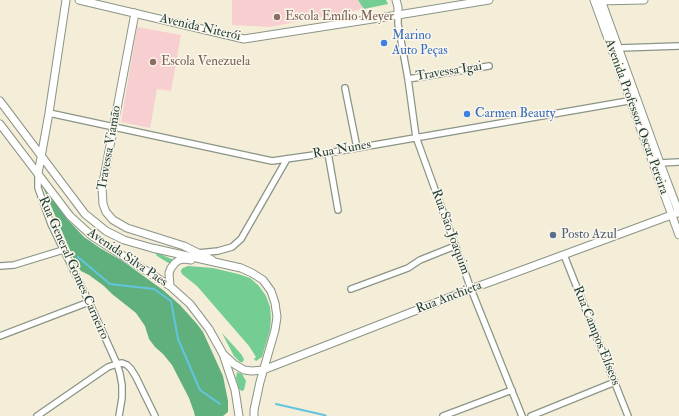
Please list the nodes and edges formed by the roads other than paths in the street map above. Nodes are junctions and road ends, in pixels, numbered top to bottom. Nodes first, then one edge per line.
1 (66, 0) edge
2 (79, 0) edge
3 (396, 0) edge
4 (489, 0) edge
5 (644, 0) edge
6 (598, 1) edge
7 (135, 13) junction
8 (398, 15) junction
9 (679, 46) edge
10 (619, 48) junction
11 (489, 66) dead end
12 (408, 79) junction
13 (345, 88) dead end
14 (633, 100) junction
15 (0, 101) edge
16 (49, 113) junction
17 (0, 124) edge
18 (114, 128) junction
19 (416, 137) junction
20 (357, 148) junction
21 (328, 153) junction
22 (40, 154) junction
23 (287, 159) junction
24 (679, 162) edge
25 (660, 163) junction
26 (38, 174) junction
27 (338, 210) dead end
28 (679, 213) edge
29 (671, 215) junction
30 (679, 235) edge
31 (455, 246) junction
32 (63, 250) junction
33 (198, 253) junction
34 (564, 255) junction
35 (214, 261) junction
36 (0, 266) edge
37 (170, 286) junction
38 (351, 288) dead end
39 (471, 289) junction
40 (89, 302) junction
41 (0, 336) edge
42 (223, 354) junction
43 (117, 364) junction
44 (263, 370) junction
45 (615, 382) junction
46 (512, 390) junction
47 (37, 416) edge
48 (119, 416) edge
49 (155, 416) edge
50 (239, 416) edge
51 (254, 416) edge
52 (443, 416) edge
53 (522, 416) edge
54 (531, 416) edge
55 (628, 416) edge

1 - 16 main road, Rua General Gomes Carneiro
2 - 7 main road, Avenida Niterói
3 - 8 main road
4 - 8 main road, Avenida Niterói
5 - 6 main road
6 - 10 main road, Avenida Professor Oscar Pereira
6 - 14 main road, Avenida Professor Oscar Pereira
7 - 8 main road, Avenida Niterói
7 - 18 main road, Travessa Viamão
8 - 12 street, Rua São Joaquim
9 - 10 street
10 - 14 main road, Avenida Professor Oscar Pereira
11 - 12 street, Travessa Igai
12 - 19 street, Rua São Joaquim
13 - 20 street
14 - 19 street, Rua Nunes
14 - 25 main road, Avenida Professor Oscar Pereira
14 - 29 main road, Avenida Professor Oscar Pereira
15 - 22 main road, Avenida Silva Paes
16 - 18 street, Rua Nunes
16 - 22 main road, Rua General Gomes Carneiro
17 - 26 main road, Avenida Silva Paes
18 - 23 street, Rua Nunes
18 - 33 main road, Travessa Viamão
19 - 20 street, Rua Nunes
19 - 31 street, Rua São Joaquim
20 - 21 street, Rua Nunes
21 - 23 street, Rua Nunes
21 - 27 street
22 - 26 main road, Rua General Gomes Carneiro
22 - 35 main road, Avenida Silva Paes
23 - 33 street
24 - 25 street
25 - 28 main road, Avenida Professor Oscar Pereira
26 - 32 street, Rua General Gomes Carneiro
26 - 37 main road, Avenida Silva Paes
28 - 29 main road, Rua Anchieta
29 - 30 main road, Avenida Professor Oscar Pereira
29 - 34 main road, Rua Anchieta
31 - 38 street
31 - 39 street, Rua São Joaquim
32 - 36 street
32 - 40 street, Rua General Gomes Carneiro
33 - 35 main road, Travessa Viamão
34 - 39 main road, Rua Anchieta
34 - 45 street, Rua Campos Elíseos
35 - 37 main road
35 - 44 main road
37 - 42 main road, Avenida Silva Paes
39 - 44 main road, Rua Anchieta
39 - 46 street, Rua São Joaquim
40 - 41 street
40 - 43 street, Rua General Gomes Carneiro
42 - 44 main road, Rua Anchieta
42 - 50 main road
43 - 47 street
43 - 48 street, Rua General Gomes Carneiro
43 - 49 street
44 - 51 main road
45 - 54 street
45 - 55 street, Rua Campos Elíseos
46 - 52 street
46 - 53 street, Rua São Joaquim

